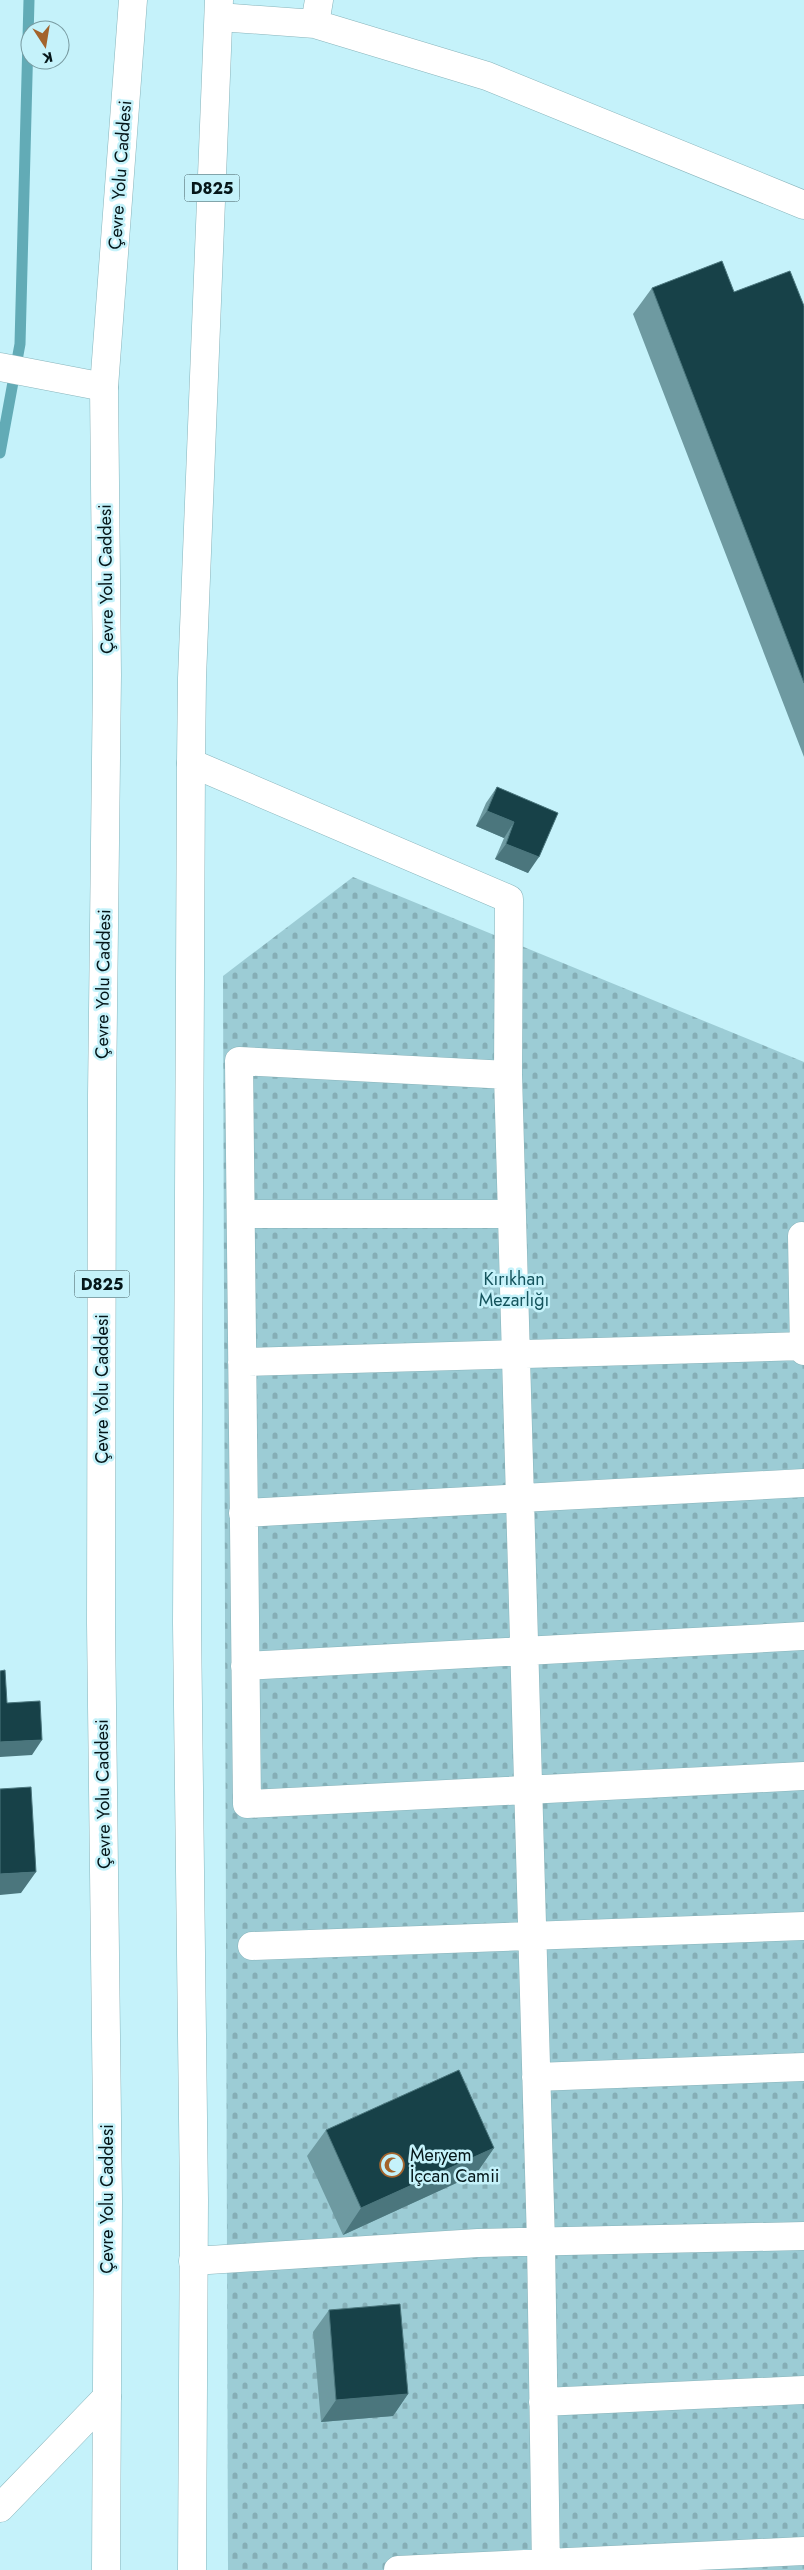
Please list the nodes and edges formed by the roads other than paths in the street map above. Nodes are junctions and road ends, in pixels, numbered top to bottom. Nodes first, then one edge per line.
1 (133, 0) edge
2 (219, 8) edge
3 (317, 12) edge
4 (804, 205) edge
5 (0, 367) edge
6 (104, 387) junction
7 (191, 763) junction
8 (508, 1074) junction
9 (240, 1214) junction
10 (511, 1214) junction
11 (802, 1236) dead end
12 (804, 1346) edge
13 (804, 1351) edge
14 (516, 1355) junction
15 (242, 1362) junction
16 (804, 1483) edge
17 (520, 1498) junction
18 (244, 1513) junction
19 (804, 1636) edge
20 (524, 1651) junction
21 (246, 1666) junction
22 (804, 1776) edge
23 (528, 1790) junction
24 (804, 1926) edge
25 (532, 1936) junction
26 (252, 1946) dead end
27 (804, 2067) edge
28 (536, 2077) junction
29 (804, 2236) edge
30 (541, 2242) junction
31 (193, 2261) junction
32 (804, 2390) edge
33 (107, 2397) junction
34 (543, 2402) junction
35 (0, 2508) edge
36 (804, 2551) edge
37 (545, 2567) edge
38 (106, 2570) edge
39 (192, 2570) edge
40 (398, 2570) edge

1 - 6 main road, Çevre Yolu Caddesi / D825
2 - 3 main road
2 - 7 main road, D825
3 - 4 main road
5 - 6 main road
6 - 33 main road, Çevre Yolu Caddesi / D825
7 - 8 main road
7 - 31 main road, D825
8 - 9 main road
8 - 10 main road
9 - 10 main road
9 - 15 main road
10 - 14 main road
11 - 12 main road
12 - 13 main road
12 - 14 main road
14 - 15 main road
14 - 17 main road
15 - 18 main road
16 - 17 main road
17 - 18 main road
17 - 20 main road
18 - 21 main road
19 - 20 main road
20 - 21 main road
20 - 23 main road
21 - 23 main road
22 - 23 main road
23 - 25 main road
24 - 25 main road
25 - 26 main road
25 - 28 main road
27 - 28 main road
28 - 30 main road
29 - 30 main road
30 - 31 main road
30 - 34 main road
31 - 39 main road, D825
32 - 34 main road
33 - 35 main road
33 - 38 main road, Çevre Yolu Caddesi / D825
34 - 37 main road
36 - 37 main road
37 - 40 main road

